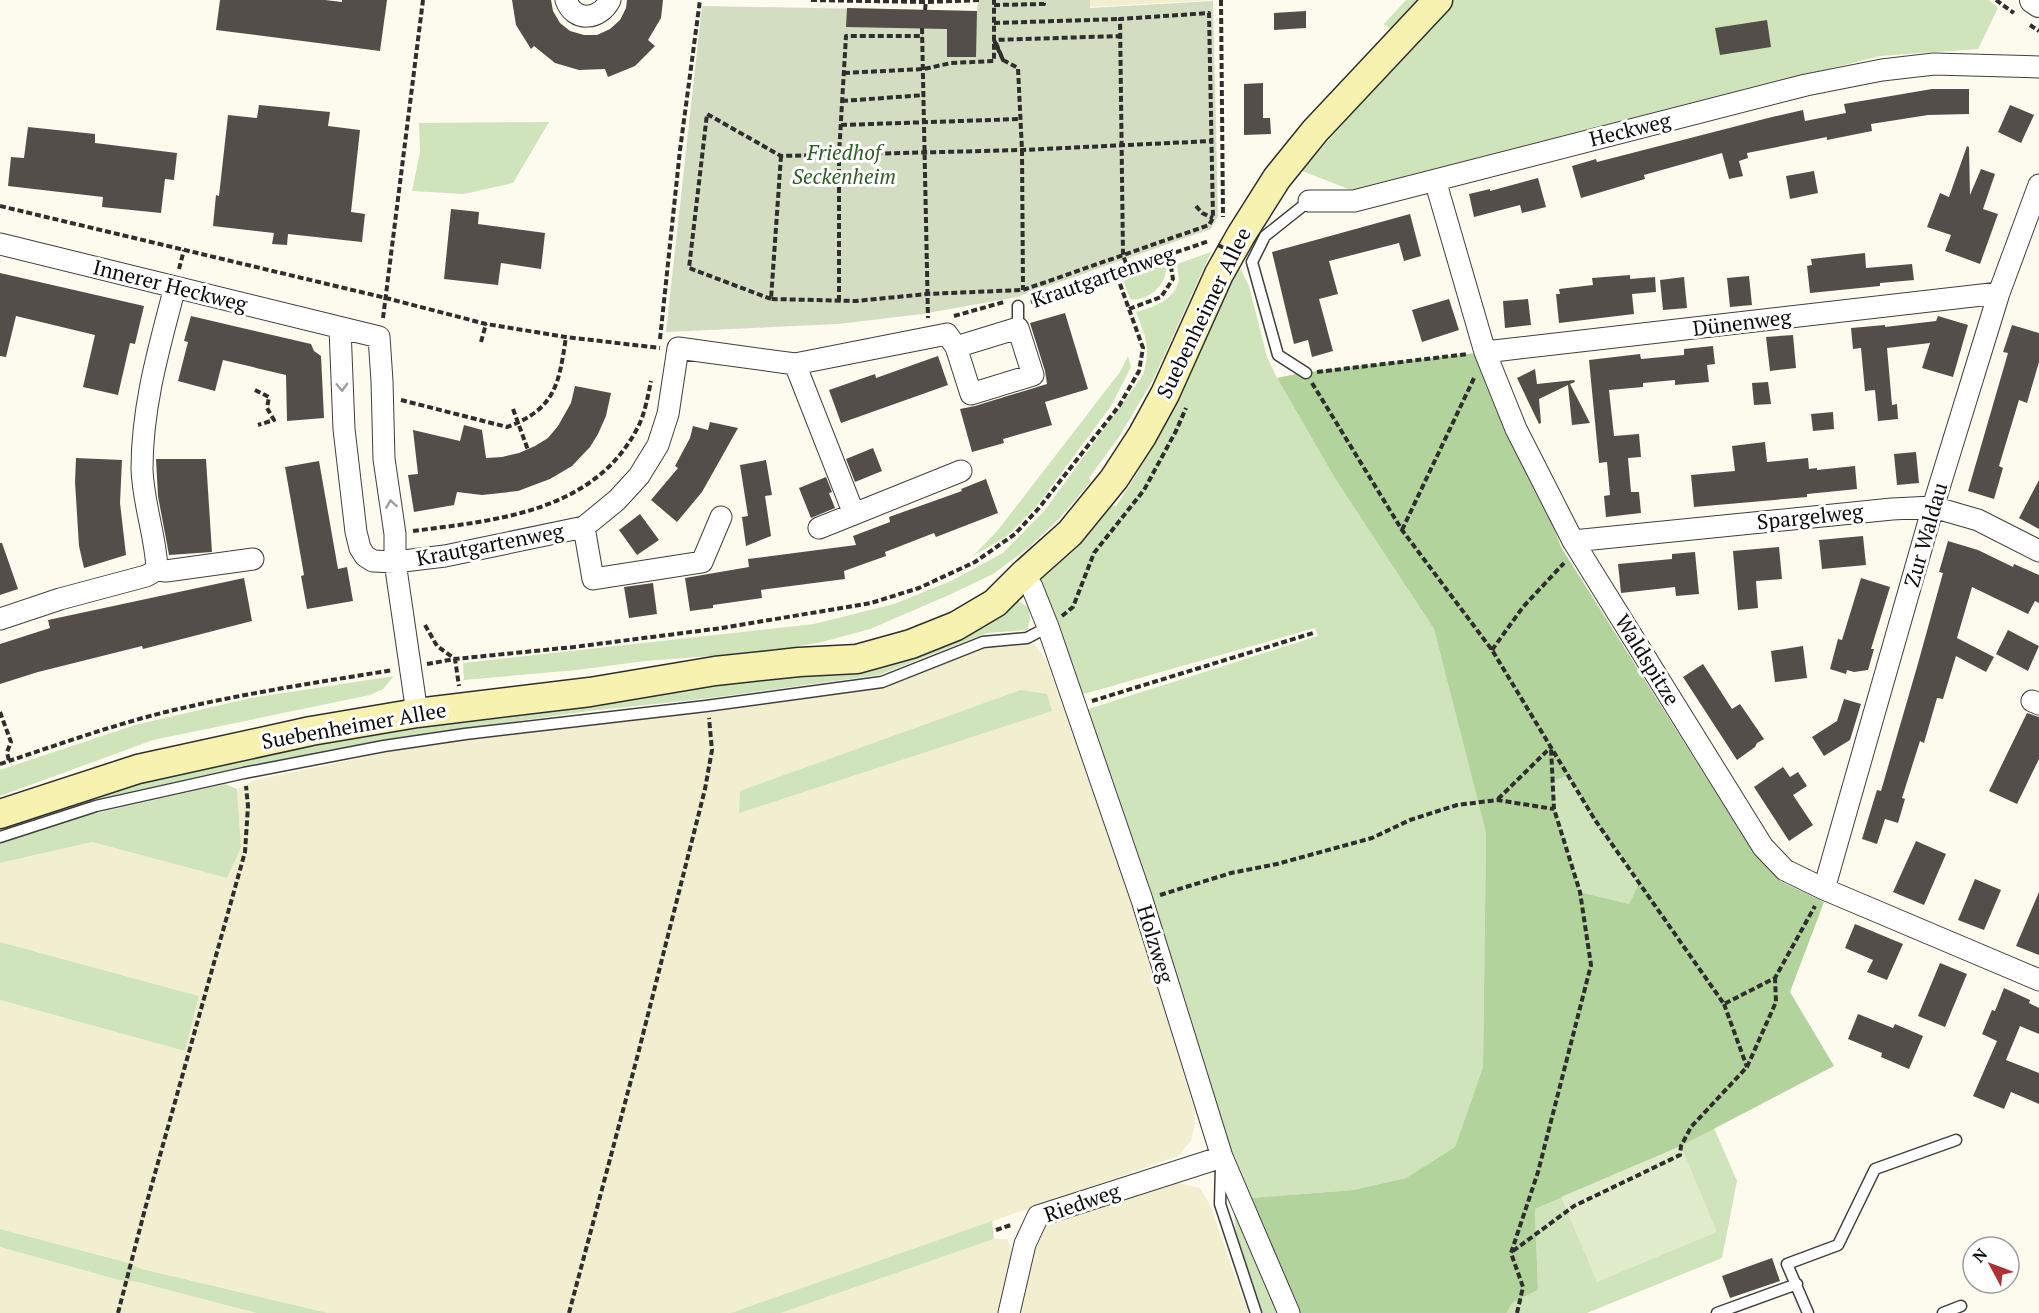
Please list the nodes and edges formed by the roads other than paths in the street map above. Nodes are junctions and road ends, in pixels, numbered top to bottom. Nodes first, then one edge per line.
1 (566, 0) edge
2 (609, 0) edge
3 (1438, 0) edge
4 (2033, 0) edge
5 (2039, 4) edge
6 (2039, 67) edge
7 (1434, 180) junction
8 (2039, 185) edge
9 (1310, 201) joint
10 (0, 244) edge
11 (175, 287) junction
12 (1999, 293) junction
13 (1018, 306) road end
14 (340, 328) junction
15 (1018, 328) junction
16 (957, 347) junction
17 (1485, 352) junction
18 (795, 364) junction
19 (1306, 373) road end
20 (961, 471) dead end
21 (1933, 507) junction
22 (854, 514) junction
23 (721, 517) dead end
24 (584, 527) junction
25 (819, 528) dead end
26 (1573, 541) junction
27 (2039, 551) edge
28 (253, 559) dead end
29 (395, 562) junction
30 (157, 570) junction
31 (1024, 574) junction
32 (0, 620) edge
33 (1048, 627) junction
34 (414, 691) junction
35 (0, 801) edge
36 (0, 814) edge
37 (0, 837) edge
38 (1824, 889) junction
39 (2039, 980) edge
40 (1956, 1140) dead end
41 (1222, 1157) junction
42 (1797, 1284) junction
43 (1961, 1306) dead end
44 (1009, 1313) edge
45 (1256, 1313) edge
46 (1289, 1313) edge
47 (1717, 1313) edge
48 (1808, 1313) edge
49 (1941, 1313) edge

1 - 2 street
3 - 31 main road, Suebenheimer Allee
4 - 5 street
6 - 7 street, Heckweg
7 - 9 street, Heckweg
7 - 17 street, Waldspitze
8 - 12 street, Zur Waldau
9 - 19 lane, Heckweg
10 - 11 street, Innerer Heckweg
11 - 14 street, Innerer Heckweg
11 - 30 street
12 - 17 street, Dünenweg
12 - 21 street, Zur Waldau
13 - 15 lane, Krautgartenweg
14 -> 29 street
29 -> 14 street, Innerer Heckweg
15 - 16 street, Krautgartenweg
15 - 16 street, Krautgartenweg
16 - 18 street, Krautgartenweg
17 - 26 street, Waldspitze
18 - 22 street
18 - 24 street, Krautgartenweg
20 - 22 street
21 - 26 street, Spargelweg
21 - 27 street, Spargelweg
21 - 38 street, Zur Waldau
22 - 25 street
23 - 24 street, Krautgartenweg
24 - 29 street, Krautgartenweg
26 - 38 street, Waldspitze
28 - 30 street
29 - 34 street
30 - 32 street
31 - 33 street, Holzweg
31 - 34 main road, Suebenheimer Allee
33 - 37 lane
33 - 41 street, Holzweg
34 - 35 main road, Suebenheimer Allee
34 - 36 main road, Suebenheimer Allee
38 - 39 street, Waldspitze
40 - 42 lane
41 - 44 street, Riedweg
41 - 45 lane
41 - 46 street, Holzweg
42 - 47 lane
42 - 48 lane
43 - 49 lane

